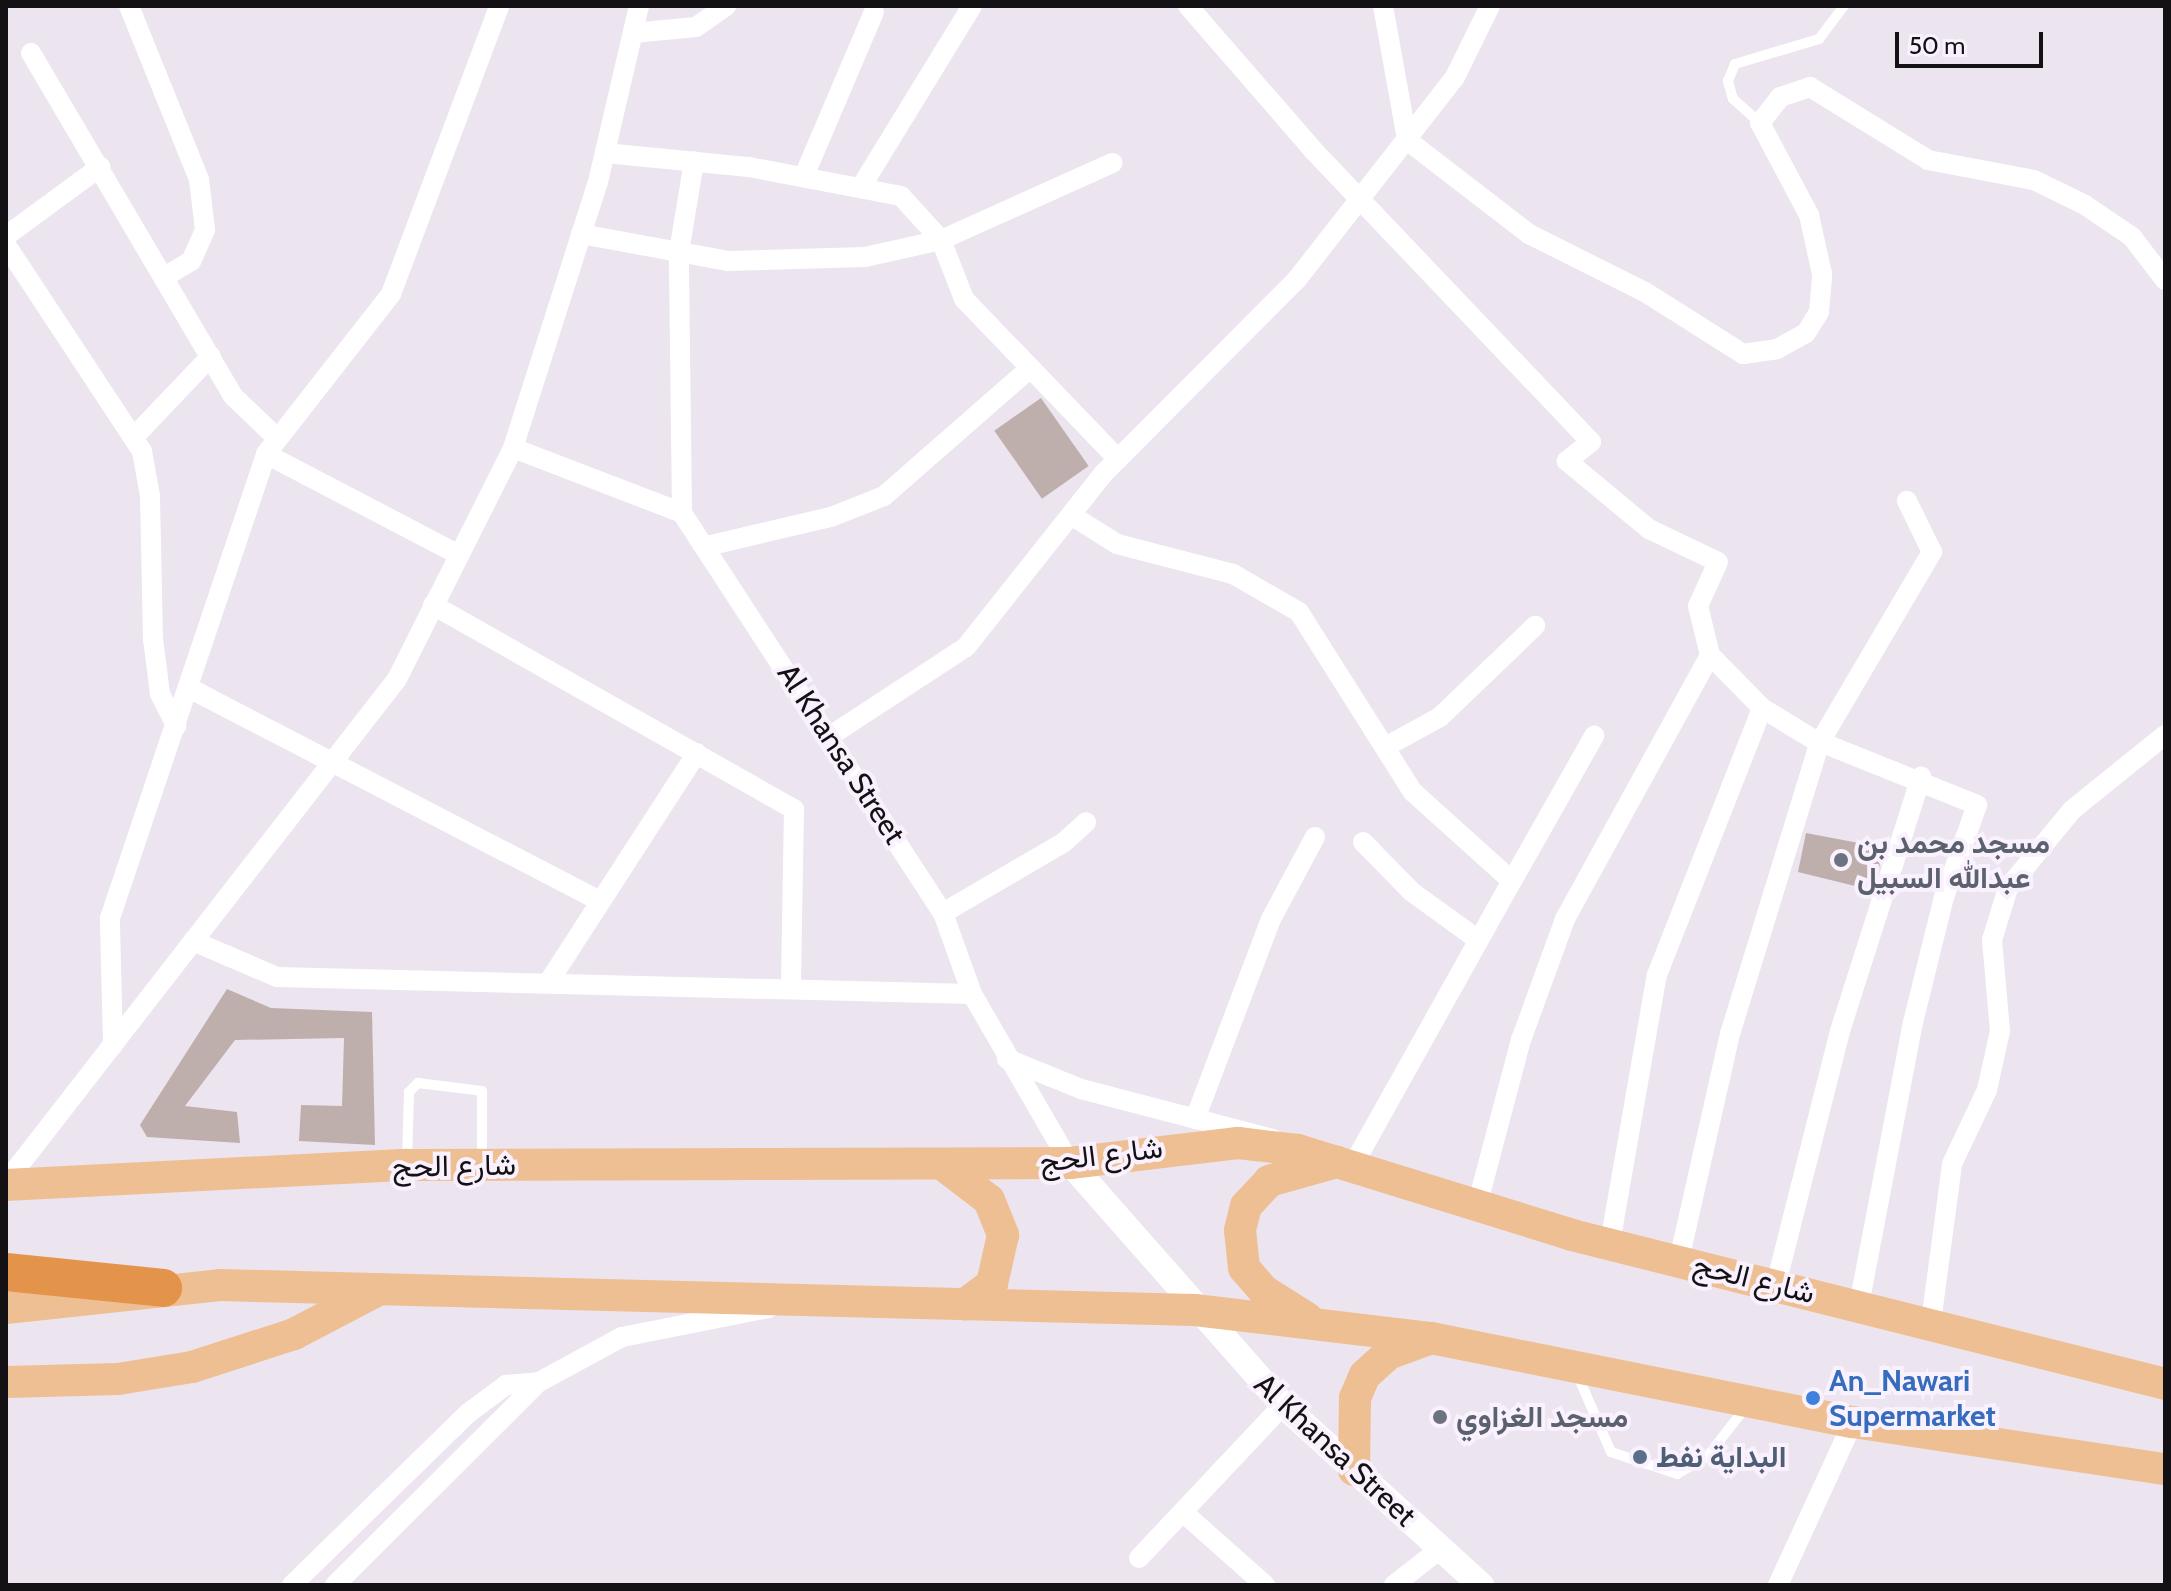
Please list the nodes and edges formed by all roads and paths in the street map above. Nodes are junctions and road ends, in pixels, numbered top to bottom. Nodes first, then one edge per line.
1 (129, 6) edge
2 (499, 6) edge
3 (639, 6) edge
4 (726, 6) edge
5 (972, 6) edge
6 (1188, 6) edge
7 (1383, 6) edge
8 (1844, 6) edge
9 (1486, 8) edge
10 (874, 12) dead end
11 (633, 33) junction
12 (31, 53) dead end
13 (1760, 123) junction
14 (1407, 140) junction
15 (605, 153) junction
16 (694, 161) junction
17 (1112, 163) dead end
18 (100, 167) junction
19 (804, 176) junction
20 (861, 187) junction
21 (1360, 199) junction
22 (581, 234) junction
23 (6, 236) edge
24 (941, 240) junction
25 (6, 245) edge
26 (679, 252) junction
27 (166, 276) junction
28 (2165, 280) edge
29 (211, 356) junction
30 (1028, 370) junction
31 (133, 438) junction
32 (272, 446) junction
33 (513, 448) junction
34 (1118, 459) junction
35 (1907, 501) dead end
36 (682, 513) junction
37 (1071, 515) junction
38 (707, 546) junction
39 (459, 555) junction
40 (433, 605) junction
41 (1535, 626) dead end
42 (1710, 655) junction
43 (189, 688) junction
44 (1762, 708) junction
45 (176, 726) junction
46 (2165, 735) edge
47 (830, 736) junction
48 (1594, 736) dead end
49 (1820, 742) junction
50 (1387, 746) junction
51 (697, 753) junction
52 (331, 764) junction
53 (1921, 777) junction
54 (1086, 822) dead end
55 (1315, 837) dead end
56 (1363, 842) dead end
57 (1512, 881) junction
58 (600, 901) junction
59 (943, 913) junction
60 (1477, 939) junction
61 (193, 941) junction
62 (548, 983) junction
63 (791, 989) junction
64 (972, 994) junction
65 (113, 1045) junction
66 (1007, 1059) junction
67 (1195, 1119) junction
68 (1298, 1150) junction
69 (1070, 1163) junction
70 (1344, 1164) junction
71 (407, 1165) junction
72 (481, 1166) junction
73 (946, 1167) junction
74 (6, 1184) edge
75 (1477, 1206) junction
76 (1610, 1243) junction
77 (1679, 1260) junction
78 (6, 1272) edge
79 (1776, 1284) junction
80 (163, 1288) junction
81 (380, 1289) junction
82 (810, 1297) junction
83 (965, 1304) junction
84 (1859, 1305) junction
85 (6, 1308) edge
86 (1195, 1310) junction
87 (1931, 1322) junction
88 (1315, 1323) junction
89 (1431, 1338) junction
90 (1574, 1365) junction
91 (6, 1382) edge
92 (539, 1382) junction
93 (2165, 1384) edge
94 (1751, 1400) junction
95 (1283, 1405) junction
96 (1853, 1422) junction
97 (2165, 1469) edge
98 (1354, 1470) junction
99 (1185, 1514) junction
100 (1440, 1549) junction
101 (1139, 1558) dead end
102 (292, 1585) edge
103 (335, 1585) edge
104 (1265, 1585) edge
105 (1394, 1585) edge
106 (1481, 1585) edge
107 (1778, 1585) edge

1 - 27 street
2 - 32 street
3 - 11 street
4 - 11 street
5 - 20 street
6 - 21 street
7 - 14 street
8 - 13 lane
9 - 14 street
10 - 19 street
11 - 15 street
12 - 18 street
13 - 14 street
13 - 28 street
14 - 21 street
15 - 16 street
15 - 22 street
16 - 19 street
16 - 26 street
17 - 24 street
18 - 23 street
18 - 27 street
19 - 20 street
20 - 24 street
21 - 34 street
21 - 42 street
22 - 26 street
22 - 33 street
24 - 26 street
24 - 30 street
25 - 31 street
26 - 36 street
27 - 29 street
29 - 31 street
29 - 32 street
30 - 34 street
30 - 38 street
31 - 45 street
32 - 39 street
32 - 43 street
33 - 36 street
33 - 39 street
34 - 37 street
35 - 49 street
36 - 38 street, Al Khansa Street
37 - 47 street
37 - 50 street
38 - 47 street, Al Khansa Street
39 - 40 street
40 - 51 street
40 - 52 street
41 - 50 street
42 - 44 street
42 - 75 street
43 - 45 street
43 - 52 street
44 - 49 street
44 - 76 street
45 - 65 street
46 - 87 street
47 - 59 street, Al Khansa Street
48 - 57 street
49 - 53 street
49 - 77 street
50 - 57 street
51 - 58 street
51 - 63 street
52 - 58 street
52 - 61 street
53 - 79 street
53 - 84 street
54 - 59 street
55 - 67 street
56 - 60 street
57 - 60 street
58 - 62 street
59 - 64 street, Al Khansa Street
60 - 70 street
61 - 62 street
61 - 65 street
62 - 63 street
63 - 64 street
64 - 66 street, Al Khansa Street
65 - 74 street
66 - 67 street
66 - 69 street, Al Khansa Street
67 - 68 street
68 - 69 main road, شارع الحج
68 - 70 main road, شارع الحج
69 - 73 main road, شارع الحج
69 - 86 street, Al Khansa Street
70 - 75 main road, شارع الحج
70 - 88 main road
71 - 72 main road, شارع الحج
71 - 72 lane
71 - 74 main road, شارع الحج
72 - 73 main road, شارع الحج
73 - 83 main road
75 - 76 main road, شارع الحج
76 - 77 main road, شارع الحج
77 - 79 main road, شارع الحج
78 - 80 highway
79 - 84 main road, شارع الحج
80 - 81 main road
80 - 85 main road
81 - 82 main road
81 - 91 main road
82 - 83 main road
82 - 92 street
83 - 86 main road
84 - 87 main road, شارع الحج
86 - 88 main road
86 - 95 street, Al Khansa Street
87 - 93 main road, شارع الحج
88 - 89 main road
89 - 90 main road
89 - 98 main road
90 - 94 main road
90 - 94 lane
92 - 102 street
92 - 103 street
94 - 96 main road
95 - 98 street, Al Khansa Street
95 - 99 street
96 - 97 main road
96 - 107 street
98 - 100 street, Al Khansa Street
99 - 101 street
99 - 104 street
100 - 105 street
100 - 106 street, Al Khansa Street

